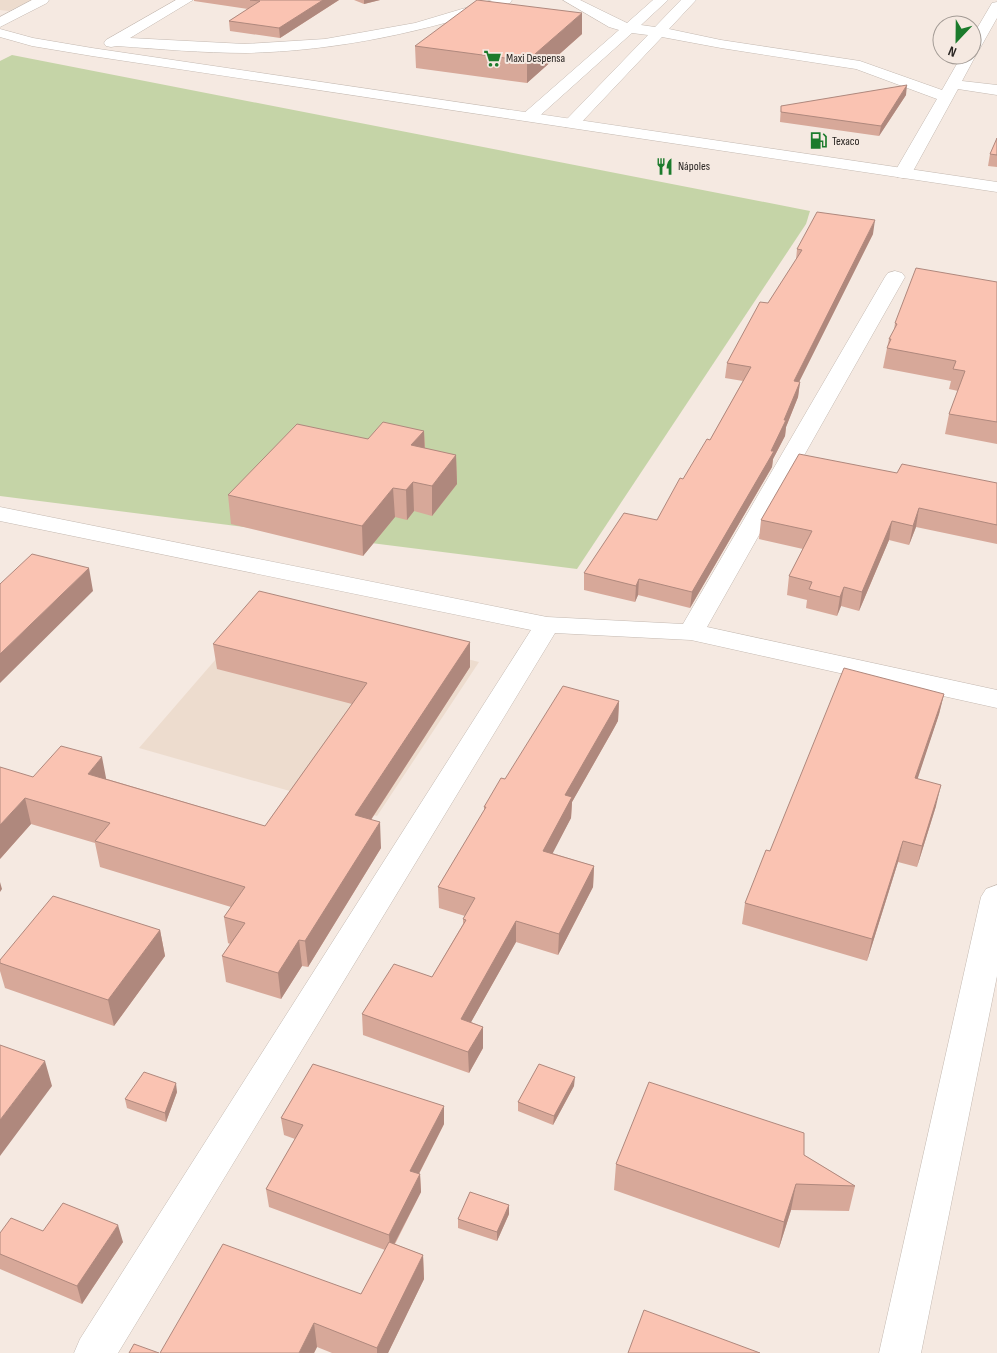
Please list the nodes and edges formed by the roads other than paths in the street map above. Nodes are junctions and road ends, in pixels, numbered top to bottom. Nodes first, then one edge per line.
1 (42, 0) edge
2 (186, 0) edge
3 (504, 0) edge
4 (570, 0) edge
5 (661, 0) edge
6 (689, 0) edge
7 (997, 6) edge
8 (0, 23) edge
9 (628, 28) junction
10 (982, 32) edge
11 (0, 33) edge
12 (657, 33) junction
13 (115, 41) junction
14 (263, 48) junction
15 (92, 52) junction
16 (964, 65) edge
17 (230, 73) junction
18 (578, 73) junction
19 (614, 78) junction
20 (950, 90) junction
21 (997, 90) edge
22 (529, 117) junction
23 (571, 124) junction
24 (903, 173) junction
25 (997, 187) edge
26 (895, 277) dead end
27 (0, 514) edge
28 (547, 625) junction
29 (691, 632) junction
30 (997, 698) edge
31 (997, 897) edge
32 (95, 1353) edge
33 (900, 1353) edge

1 - 8 street
2 - 13 street
3 - 14 street
4 - 9 street
5 - 9 street
6 - 12 street
7 - 10 street
9 - 12 street
9 - 18 street
11 - 15 street
12 - 19 street
12 - 20 street
13 - 14 street
13 - 15 street
14 - 17 street
15 - 17 street
16 - 20 street
17 - 22 street
18 - 19 street
18 - 22 street
19 - 23 street
20 - 21 street
20 - 24 street
22 - 23 street
23 - 24 street
24 - 25 street
26 - 29 street
27 - 28 street
28 - 29 street
28 - 32 street
29 - 30 street
31 - 33 street

